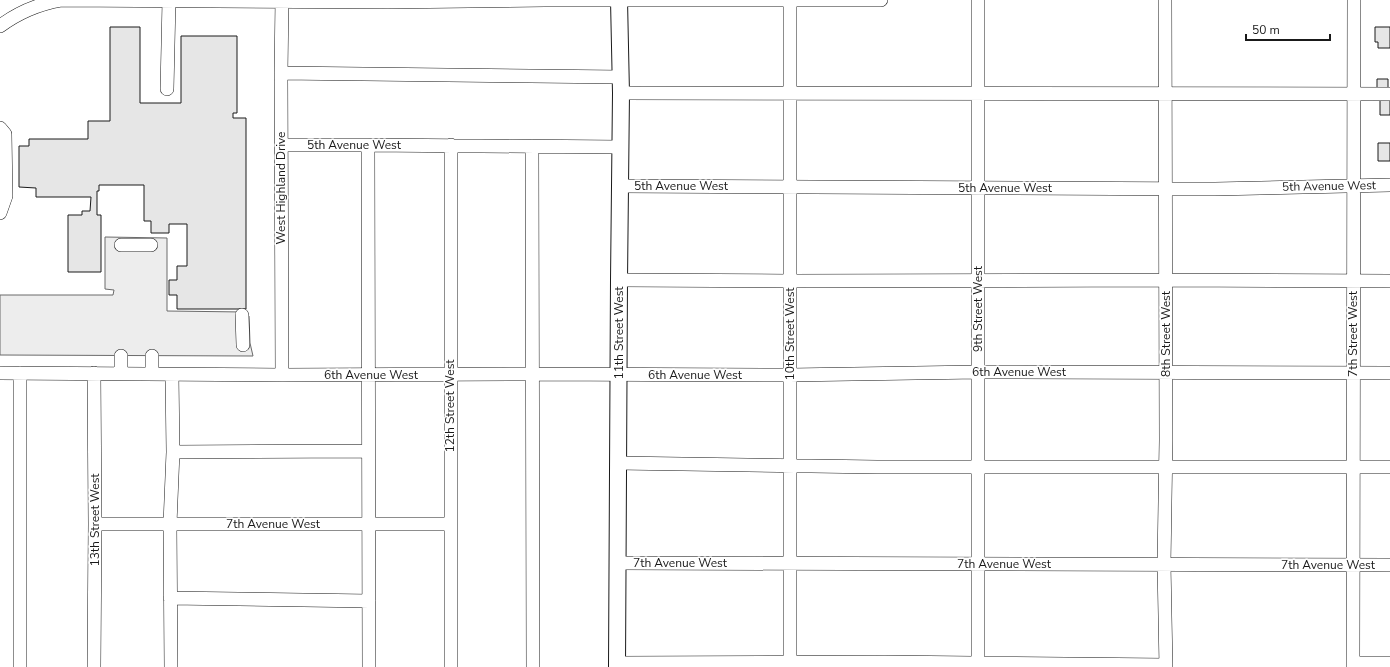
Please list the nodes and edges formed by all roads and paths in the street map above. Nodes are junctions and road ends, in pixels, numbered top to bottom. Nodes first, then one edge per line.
1 (482, 0) edge
2 (619, 0) edge
3 (790, 0) edge
4 (881, 0) edge
5 (978, 0) edge
6 (1165, 0) edge
7 (1354, 0) edge
8 (168, 1) edge
9 (199, 1) edge
10 (282, 1) edge
11 (388, 1) edge
12 (0, 26) edge
13 (281, 73) junction
14 (621, 77) junction
15 (167, 89) dead end
16 (621, 93) junction
17 (790, 94) junction
18 (978, 94) junction
19 (1165, 94) junction
20 (1354, 94) junction
21 (1390, 94) edge
22 (0, 128) edge
23 (368, 145) junction
24 (451, 145) junction
25 (281, 146) junction
26 (532, 146) junction
27 (620, 147) junction
28 (1390, 185) edge
29 (620, 186) junction
30 (1354, 186) junction
31 (790, 187) junction
32 (978, 188) junction
33 (1166, 188) junction
34 (0, 213) edge
35 (121, 245) dead end
36 (151, 245) dead end
37 (619, 280) junction
38 (978, 280) junction
39 (1166, 280) junction
40 (790, 281) junction
41 (1353, 281) junction
42 (1390, 281) edge
43 (242, 315) dead end
44 (243, 345) dead end
45 (121, 356) dead end
46 (152, 356) dead end
47 (978, 372) junction
48 (1166, 372) junction
49 (0, 373) edge
50 (20, 373) junction
51 (94, 373) junction
52 (1353, 373) junction
53 (121, 374) junction
54 (152, 374) junction
55 (172, 374) junction
56 (450, 374) junction
57 (533, 374) junction
58 (1390, 374) edge
59 (282, 375) junction
60 (368, 375) junction
61 (619, 375) junction
62 (790, 375) junction
63 (368, 451) junction
64 (173, 452) junction
65 (618, 463) junction
66 (790, 466) junction
67 (978, 467) junction
68 (1166, 467) junction
69 (1353, 467) junction
70 (1390, 467) edge
71 (95, 524) junction
72 (170, 524) junction
73 (369, 524) junction
74 (450, 524) junction
75 (618, 563) junction
76 (790, 563) junction
77 (978, 564) junction
78 (1164, 564) junction
79 (1353, 565) junction
80 (1390, 565) edge
81 (170, 598) junction
82 (369, 601) junction
83 (1390, 664) edge
84 (617, 665) edge
85 (790, 665) edge
86 (978, 665) edge
87 (1353, 665) edge
88 (1166, 666) edge
89 (20, 667) edge
90 (94, 667) edge
91 (171, 667) edge
92 (369, 667) edge
93 (451, 667) edge
94 (533, 667) edge

1 - 2 street
1 - 11 street
2 - 3 street
2 - 14 main road, 11th Street West
3 - 4 street
3 - 17 street, 10th Street West
5 - 18 street, 9th Street West
6 - 19 street, 8th Street West
7 - 20 street, 7th Street West
8 - 9 street
8 - 12 street
8 - 15 street
9 - 10 street
10 - 11 street
10 - 13 street, West Highland Drive
13 - 14 street
13 - 25 street, West Highland Drive
14 - 16 main road, 11th Street West
16 - 17 street
16 - 27 main road, 11th Street West
17 - 18 street
17 - 31 street, 10th Street West
18 - 19 street
18 - 32 street, 9th Street West
19 - 20 street
19 - 33 street, 8th Street West
20 - 21 street
20 - 30 street, 7th Street West
22 - 34 street
23 - 24 street, 5th Avenue West
23 - 25 street, 5th Avenue West
23 - 60 street
24 - 26 street, 5th Avenue West
24 - 56 street, 12th Street West
25 - 59 street, West Highland Drive
26 - 27 street, 5th Avenue West
26 - 57 street
27 - 29 main road, 11th Street West
28 - 30 street, 5th Avenue West
29 - 31 street, 5th Avenue West
29 - 37 main road, 11th Street West
30 - 33 street, 5th Avenue West
30 - 41 street, 7th Street West
31 - 32 street, 5th Avenue West
31 - 40 street, 10th Street West
32 - 33 street, 5th Avenue West
32 - 38 street, 9th Street West
33 - 39 street, 8th Street West
35 - 36 street
37 - 40 street
37 - 61 main road, 11th Street West
38 - 39 street
38 - 40 street
38 - 47 street, 9th Street West
39 - 41 street
39 - 48 street, 8th Street West
40 - 62 street, 10th Street West
41 - 42 street
41 - 52 street, 7th Street West
43 - 44 street
45 - 53 street
46 - 54 street
47 - 48 street, 6th Avenue West
47 - 62 street, 6th Avenue West
47 - 67 street, 9th Street West
48 - 52 street, 6th Avenue West
48 - 68 street, 8th Street West
49 - 50 street, 6th Avenue West
50 - 51 street, 6th Avenue West
50 - 89 street
51 - 53 street, 6th Avenue West
51 - 71 street, 13th Street West
52 - 58 street, 6th Avenue West
52 - 69 street, 7th Street West
53 - 54 street, 6th Avenue West
54 - 55 street, 6th Avenue West
55 - 59 street, 6th Avenue West
55 - 64 street
56 - 57 street, 6th Avenue West
56 - 60 street, 6th Avenue West
56 - 74 street, 12th Street West
57 - 61 street, 6th Avenue West
57 - 94 street
59 - 60 street, 6th Avenue West
60 - 63 street
61 - 62 street, 6th Avenue West
61 - 65 main road, 11th Street West
62 - 66 street, 10th Street West
63 - 64 street
63 - 73 street
64 - 72 street
65 - 66 street
65 - 75 main road, 11th Street West
66 - 67 street
66 - 76 street, 10th Street West
67 - 68 street
67 - 77 street, 9th Street West
68 - 69 street
68 - 78 street, 8th Street West
69 - 70 street
69 - 79 street, 7th Street West
71 - 72 street, 7th Avenue West
71 - 90 street, 13th Street West
72 - 73 street, 7th Avenue West
72 - 81 street
73 - 74 street, 7th Avenue West
73 - 82 street
74 - 93 street, 12th Street West
75 - 76 street, 7th Avenue West
75 - 84 main road, 11th Street West
76 - 77 street, 7th Avenue West
76 - 85 street, 10th Street West
77 - 78 street, 7th Avenue West
77 - 86 street, 9th Street West
78 - 79 street, 7th Avenue West
78 - 88 street, 8th Street West
79 - 80 street, 7th Avenue West
79 - 87 street, 7th Street West
81 - 82 street
81 - 91 street
82 - 92 street
83 - 87 street
84 - 85 street
85 - 86 street
86 - 88 street

